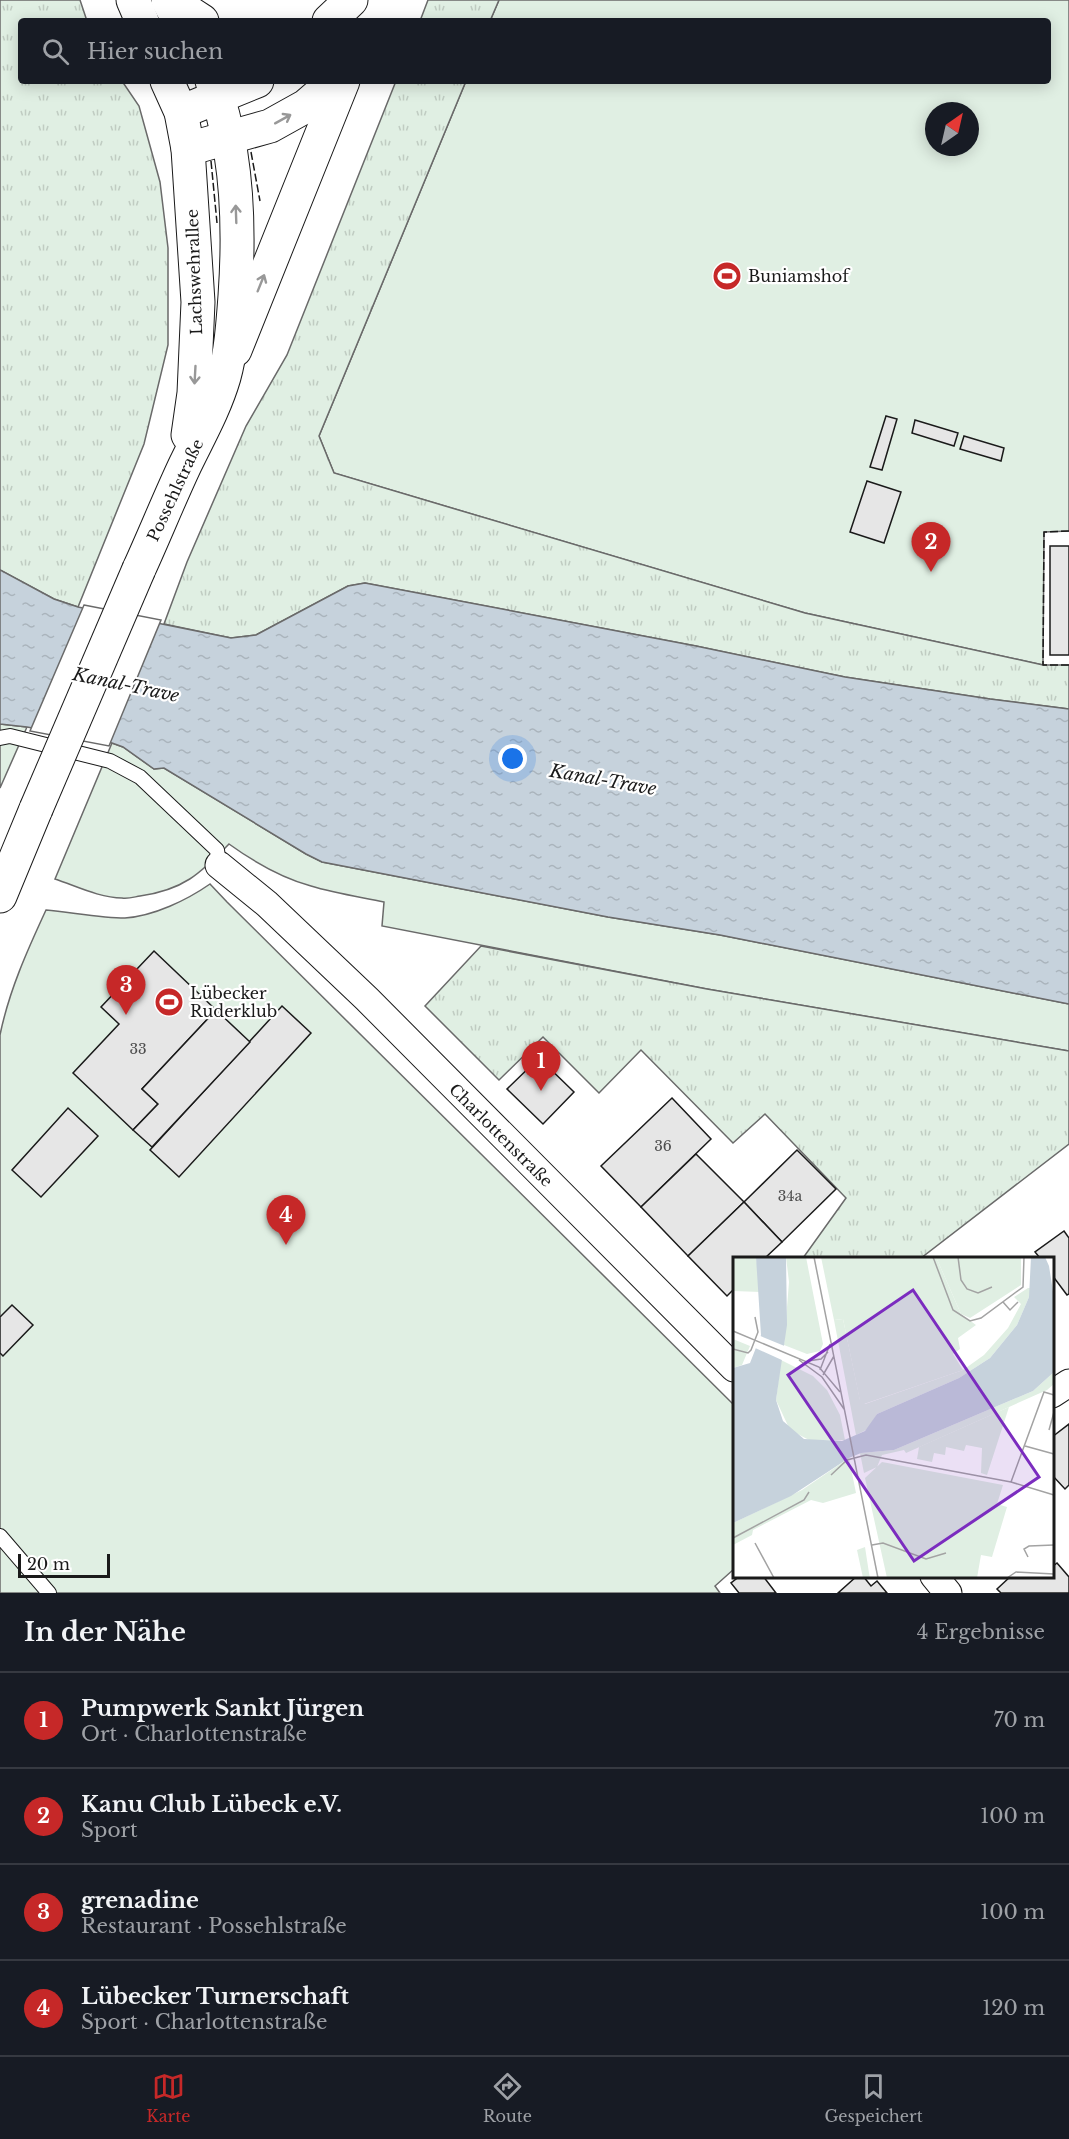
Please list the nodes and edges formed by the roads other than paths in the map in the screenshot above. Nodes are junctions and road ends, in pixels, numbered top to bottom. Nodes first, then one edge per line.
1 (133, 0) edge
2 (169, 0) edge
3 (351, 0) edge
4 (373, 0) edge
5 (141, 18) edge
6 (178, 18) edge
7 (197, 18) edge
8 (332, 18) edge
9 (367, 18) edge
10 (168, 84) edge
11 (241, 84) edge
12 (332, 84) edge
13 (342, 84) edge
14 (215, 89) edge
15 (181, 112) junction
16 (228, 137) junction
17 (188, 149) junction
18 (224, 376) junction
19 (184, 467) junction
20 (0, 738) edge
21 (219, 865) joint
22 (0, 896) edge
23 (733, 1366) edge
24 (1069, 1383) edge
25 (1054, 1393) edge
26 (0, 1536) edge
27 (936, 1578) edge
28 (49, 1593) edge
29 (948, 1593) edge

1 - 5 main road
2 - 6 main road
2 - 7 main road
3 - 8 main road
4 - 9 main road
10 - 15 main road, Lachswehrallee
11 - 14 main road
16 -> 12 main road
18 -> 13 main road, Possehlstraße
14 - 15 main road
14 - 16 main road
15 - 17 main road, Lachswehrallee
16 - 17 main road
18 -> 16 main road
17 -> 19 main road, Lachswehrallee
18 - 19 main road, Possehlstraße
19 - 22 main road, Possehlstraße, bridge
20 - 21 lane
21 - 23 street, Charlottenstraße
24 - 25 street
26 - 28 lane
27 - 29 street

